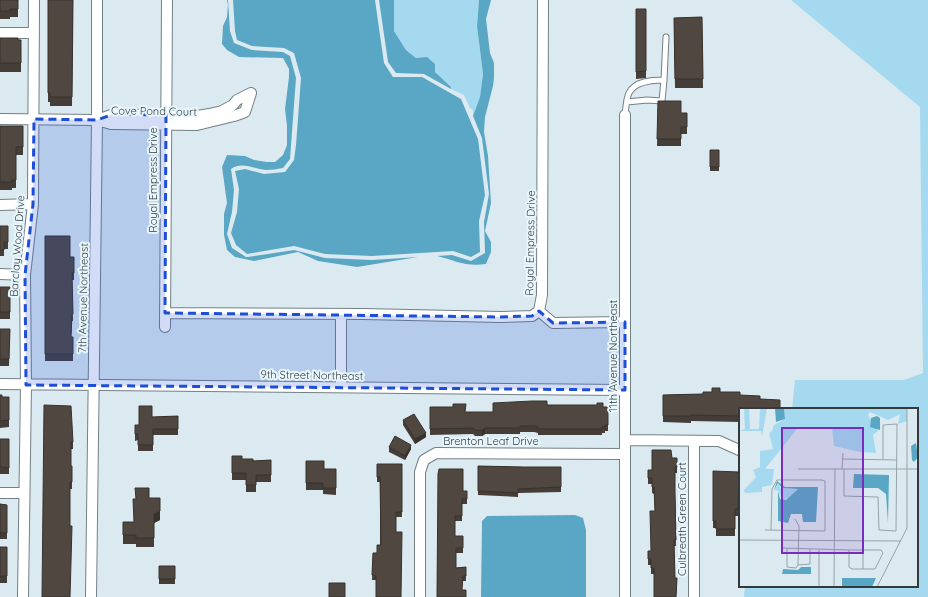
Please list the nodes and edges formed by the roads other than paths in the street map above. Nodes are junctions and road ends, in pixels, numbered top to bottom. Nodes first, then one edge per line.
1 (34, 0) edge
2 (97, 0) edge
3 (167, 0) edge
4 (544, 0) edge
5 (0, 33) edge
6 (34, 34) junction
7 (666, 37) dead end
8 (664, 80) junction
9 (627, 102) junction
10 (625, 115) joint
11 (0, 119) edge
12 (34, 119) junction
13 (97, 120) junction
14 (166, 120) junction
15 (33, 204) junction
16 (0, 205) edge
17 (0, 274) edge
18 (25, 275) junction
19 (539, 311) junction
20 (165, 313) junction
21 (341, 314) junction
22 (625, 322) junction
23 (165, 327) dead end
24 (0, 384) edge
25 (26, 384) junction
26 (94, 385) junction
27 (341, 387) junction
28 (625, 390) junction
29 (625, 440) junction
30 (694, 441) junction
31 (739, 450) dead end
32 (625, 454) junction
33 (0, 493) edge
34 (24, 493) junction
35 (23, 597) edge
36 (91, 597) edge
37 (420, 597) edge
38 (625, 597) edge
39 (694, 597) edge

1 - 6 street, Barclay Wood Drive
2 - 13 street, 7th Avenue Northeast
3 - 14 street, Royal Empress Drive
4 - 19 street, Royal Empress Drive
5 - 6 street
6 - 12 street, Barclay Wood Drive
7 - 8 lane
8 - 9 lane
8 - 9 lane
9 - 10 lane
10 - 22 street, 11th Avenue Northeast
11 - 12 street, Cove Pond Court
12 - 13 street, Cove Pond Court
12 - 15 street, Barclay Wood Drive
13 - 14 street, Cove Pond Court
13 - 26 street, 7th Avenue Northeast
14 - 14 street, Cove Pond Court
14 - 20 street, Royal Empress Drive
15 - 16 street
15 - 18 street, Barclay Wood Drive
17 - 18 street
18 - 25 street, Barclay Wood Drive
19 - 21 street, Royal Empress Drive
19 - 22 street
20 - 21 street, Royal Empress Drive
20 - 23 street, Royal Empress Drive
21 - 27 street
22 - 28 street, 11th Avenue Northeast
24 - 25 street, 9th Street Northeast
25 - 26 street, 9th Street Northeast
25 - 34 street, Barclay Wood Drive
26 - 27 street, 9th Street Northeast
26 - 36 street, 7th Avenue Northeast
27 - 28 street, 9th Street Northeast
28 - 29 street, 11th Avenue Northeast
29 - 30 street
29 - 32 street, 11th Avenue Northeast
30 - 31 street
30 - 39 street, Culbreath Green Court
32 - 37 street, Brenton Leaf Drive
32 - 38 street, 11th Avenue Northeast
33 - 34 street
34 - 35 street, Barclay Wood Drive

